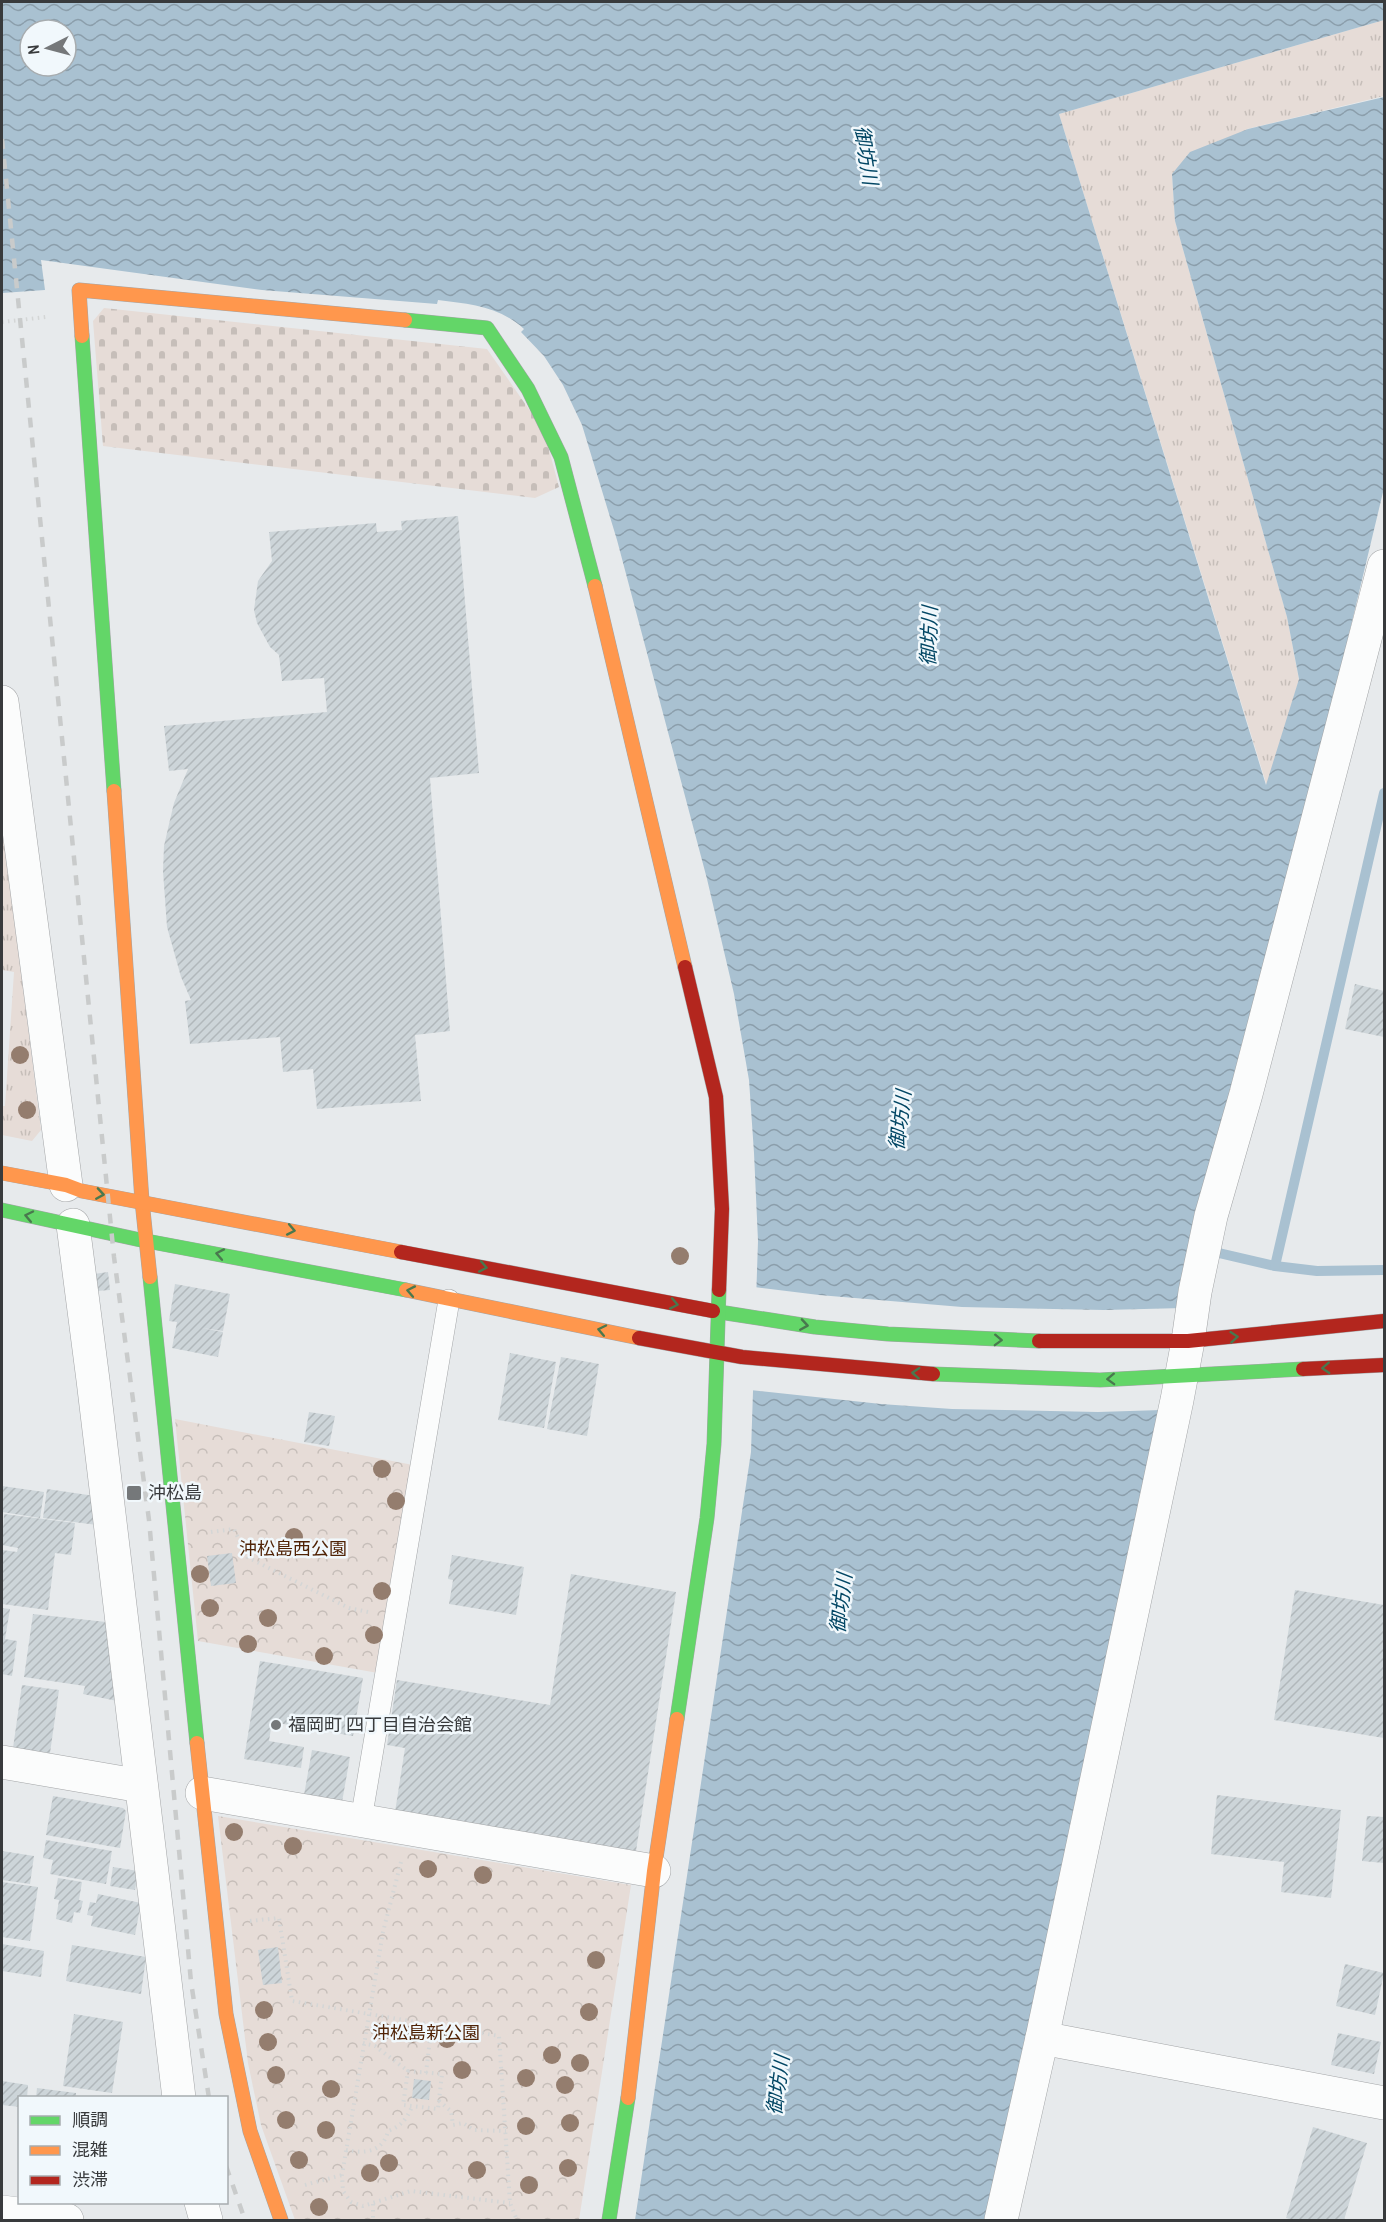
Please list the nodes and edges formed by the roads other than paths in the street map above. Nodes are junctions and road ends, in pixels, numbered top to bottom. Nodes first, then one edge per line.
1 (1384, 566) edge
2 (2, 702) edge
3 (2, 1173) edge
4 (66, 1185) junction
5 (142, 1201) junction
6 (2, 1210) edge
7 (73, 1225) junction
8 (145, 1240) junction
9 (449, 1300) junction
10 (718, 1312) junction
11 (1384, 1322) edge
12 (1183, 1340) junction
13 (717, 1352) junction
14 (1384, 1365) edge
15 (1175, 1377) junction
16 (2, 1762) edge
17 (141, 1786) junction
18 (202, 1793) junction
19 (361, 1820) junction
20 (654, 1871) junction
21 (1042, 2038) junction
22 (178, 2096) edge
23 (1384, 2103) edge
24 (202, 2204) edge
25 (2, 2212) edge
26 (67, 2220) edge
27 (206, 2220) edge
28 (281, 2220) edge
29 (609, 2220) edge
30 (1000, 2220) edge

1 - 12 street
2 - 4 street
3 - 4 street
4 -> 5 street
5 - 8 street
5 -> 10 street
5 - 10 street
7 -> 6 street
7 - 8 street
7 - 17 street
9 -> 8 street
8 - 18 street
13 -> 9 street
9 - 19 lane
10 -> 12 street
10 - 13 street
12 -> 11 street
12 - 15 street
15 -> 13 street
13 - 20 street
14 -> 15 street
15 - 21 street
16 - 17 street
17 - 22 street
18 - 19 street
18 - 28 street
19 - 20 street
20 - 29 street
21 - 23 street
21 - 30 street
24 - 27 street
25 - 26 street

